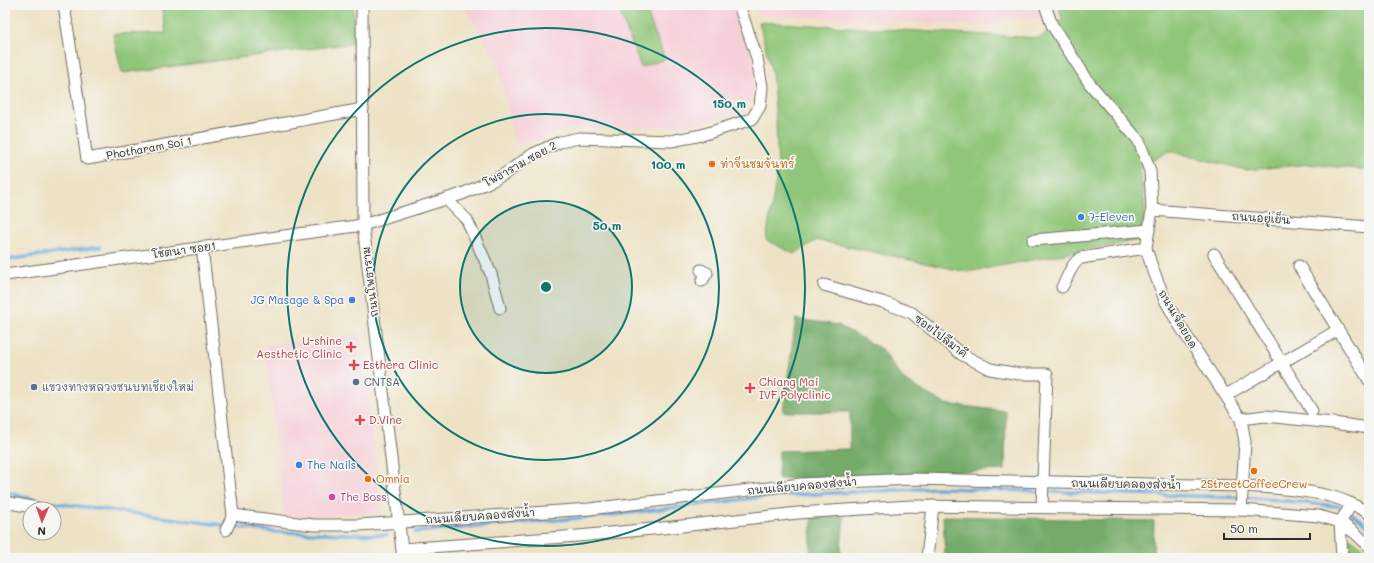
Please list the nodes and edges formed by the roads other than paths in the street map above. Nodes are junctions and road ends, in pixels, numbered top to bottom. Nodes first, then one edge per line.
1 (64, 5) edge
2 (362, 5) edge
3 (739, 5) edge
4 (1045, 5) edge
5 (363, 109) junction
6 (446, 199) junction
7 (1152, 210) junction
8 (363, 225) junction
9 (1369, 227) edge
10 (1149, 230) junction
11 (1033, 240) dead end
12 (202, 247) junction
13 (1146, 248) junction
14 (1214, 254) dead end
15 (1299, 266) dead end
16 (5, 275) edge
17 (824, 285) dead end
18 (1062, 287) dead end
19 (500, 308) dead end
20 (1338, 330) junction
21 (1282, 363) junction
22 (1369, 380) edge
23 (1226, 396) junction
24 (1312, 411) dead end
25 (1241, 419) junction
26 (1369, 428) edge
27 (1042, 482) junction
28 (1242, 486) junction
29 (5, 502) edge
30 (1352, 504) junction
31 (22, 505) edge
32 (933, 506) junction
33 (1042, 507) junction
34 (1241, 510) junction
35 (1369, 513) edge
36 (233, 515) junction
37 (399, 522) junction
38 (1340, 522) junction
39 (226, 530) dead end
40 (1369, 546) edge
41 (402, 553) edge
42 (927, 558) edge
43 (1342, 558) edge

1 - 5 street, Photharam Soi 1
2 - 5 street, ถนนโพธาราม
3 - 6 street, โพธาราม ซอย 2
4 - 7 street, ถนนเจ็ดยอด
5 - 8 street, ถนนโพธาราม
6 - 8 street, โพธาราม ซอย 2
6 - 19 street
7 - 9 street, ถนนอยู่เย็น
7 - 10 street, ถนนเจ็ดยอด
8 - 12 street, โชตนา ซอย1
8 - 37 street, ถนนโพธาราม
10 - 11 street
10 - 13 street, ถนนเจ็ดยอด
12 - 16 street, โชตนา ซอย1
12 - 36 street
13 - 18 street
13 - 23 street, ถนนเจ็ดยอด
14 - 21 street
15 - 20 street
17 - 27 street, ซอยไปลีมาคี
20 - 21 street
20 - 22 street
21 - 23 street
21 - 24 street
23 - 25 street, ถนนเจ็ดยอด
25 - 26 street
25 - 28 street, ถนนเจ็ดยอด
27 - 28 street, ถนนเลียบคลองส่งน้ำ
27 - 33 street
27 - 37 street, ถนนเลียบคลองส่งน้ำ
28 - 30 street, ถนนเลียบคลองส่งน้ำ
28 - 34 street, ถนนเจ็ดยอด
29 - 31 street
30 - 35 street, ถนนเลียบคลองส่งน้ำ
30 - 38 street
32 - 33 street
32 - 41 street
32 - 42 street
33 - 34 street
34 - 38 street
36 - 37 street, ถนนเลียบคลองส่งน้ำ
36 - 39 street
37 - 41 street, ถนนโพธาราม
38 - 40 street
38 - 43 street

